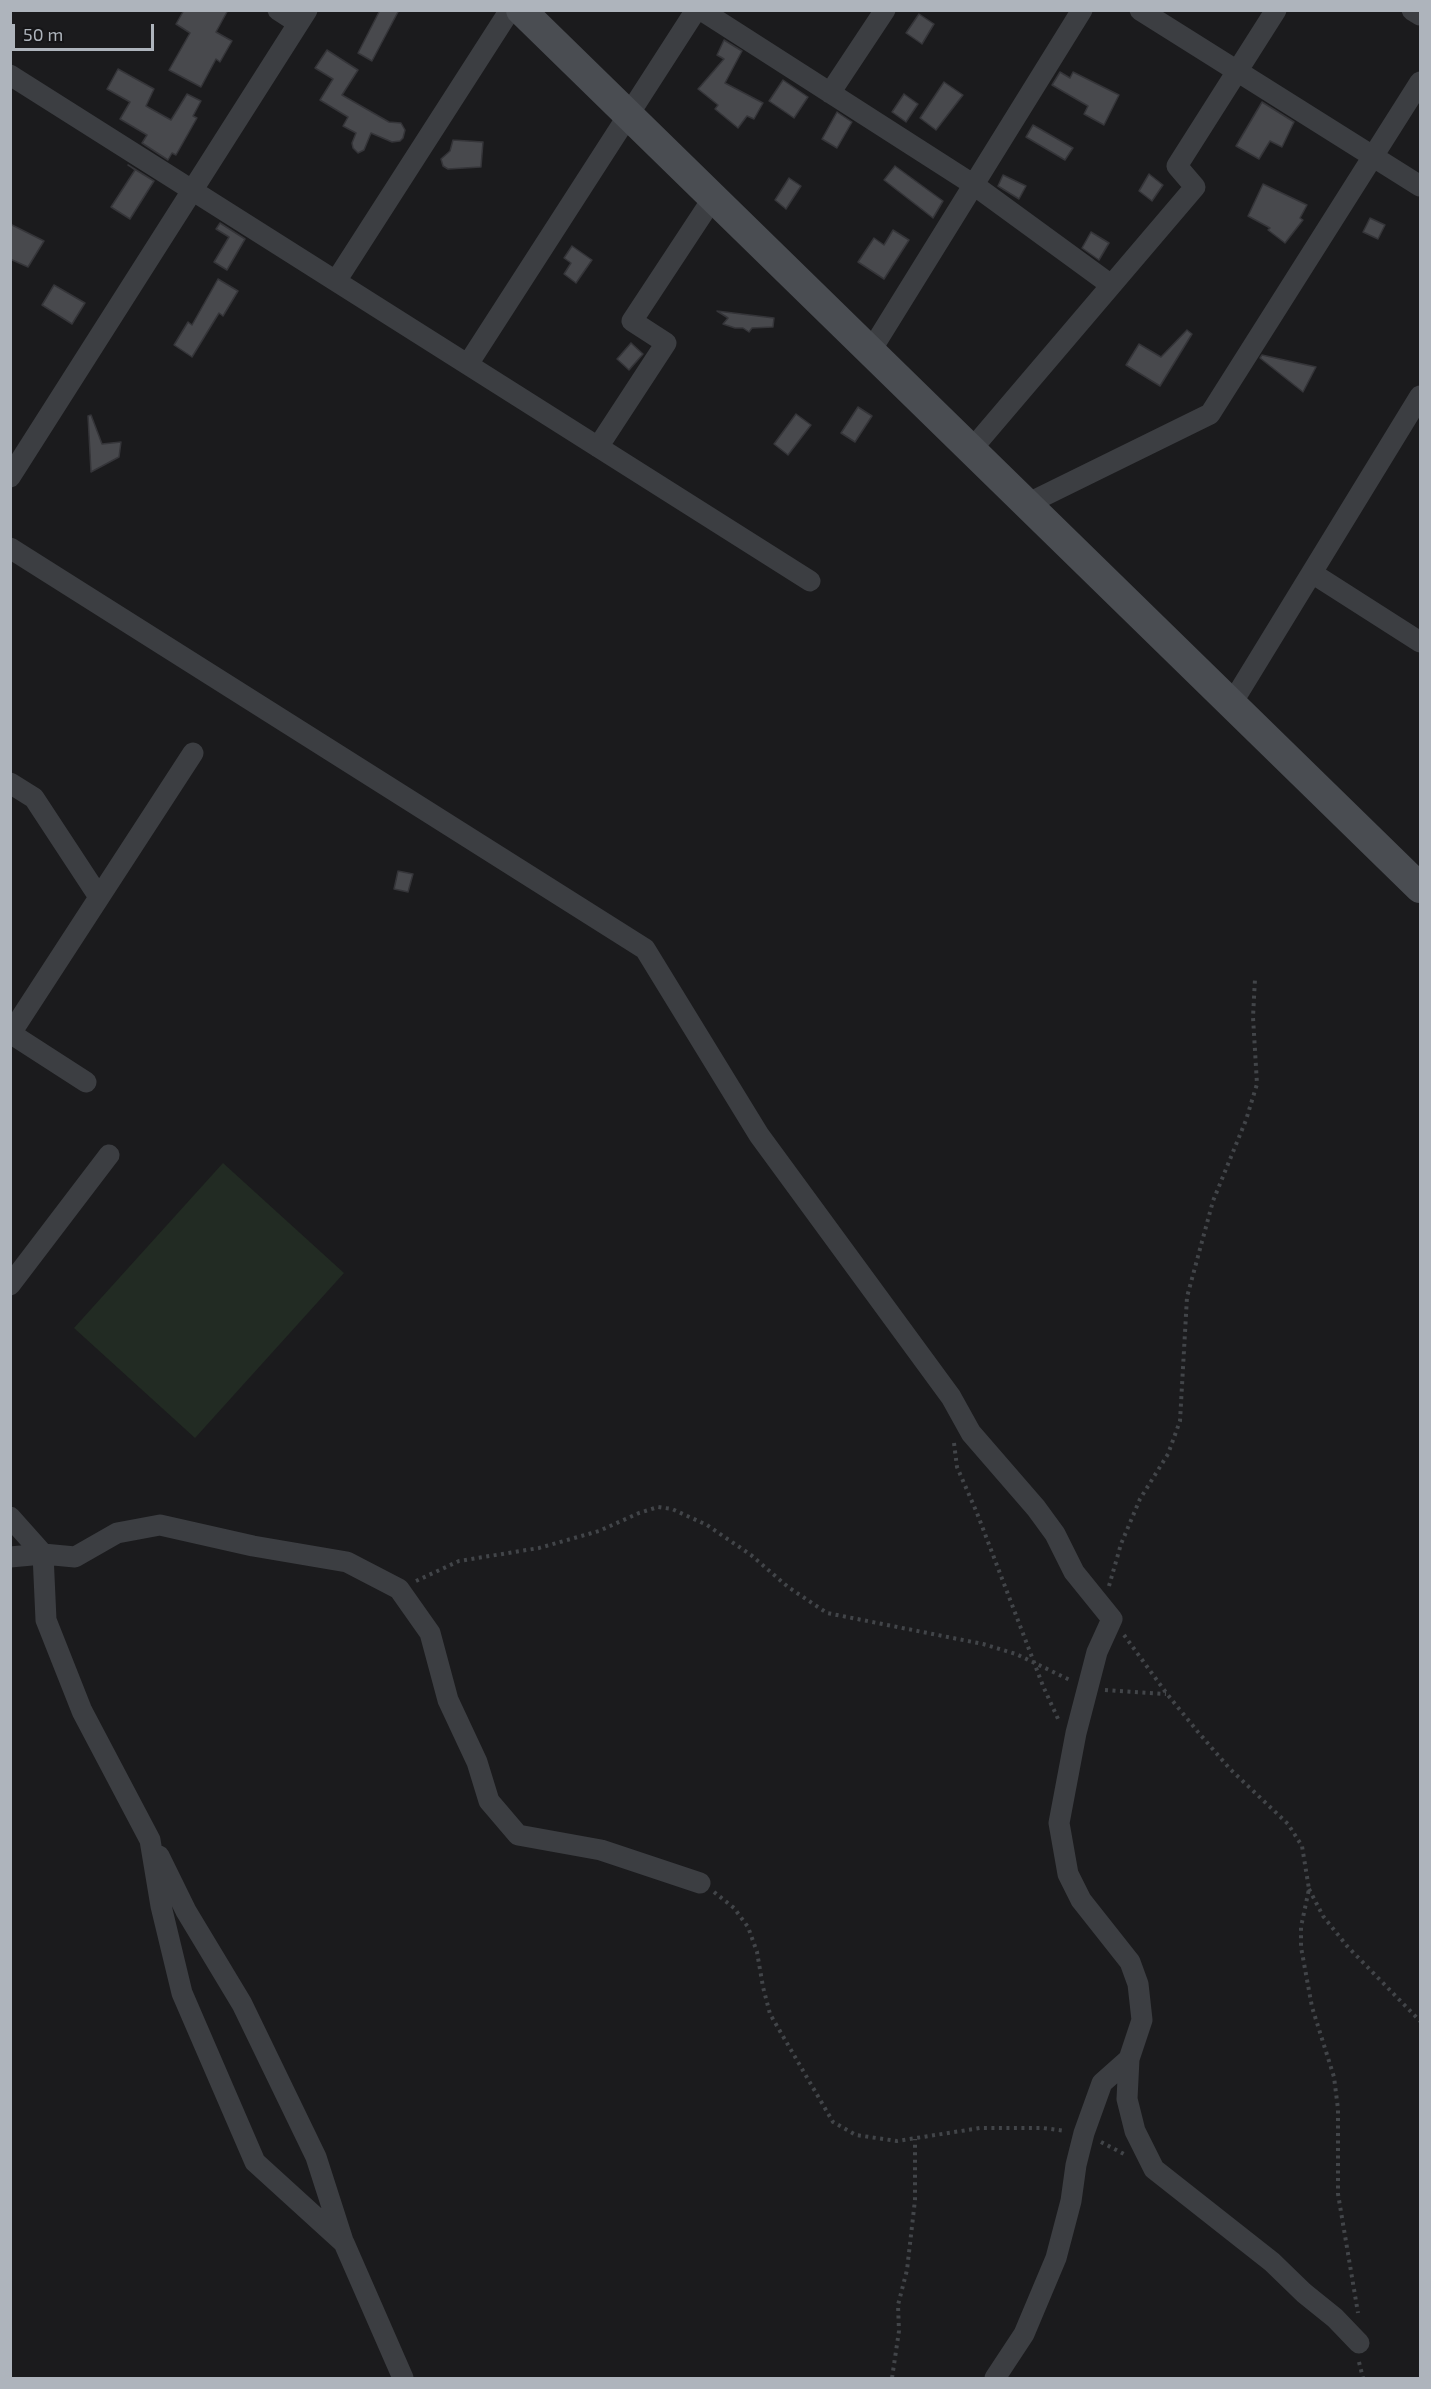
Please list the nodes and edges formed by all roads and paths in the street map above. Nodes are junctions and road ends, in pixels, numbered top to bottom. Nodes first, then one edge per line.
1 (278, 10) edge
2 (510, 10) edge
3 (520, 10) edge
4 (696, 10) edge
5 (701, 10) edge
6 (885, 10) edge
7 (1082, 10) edge
8 (1140, 10) edge
9 (1276, 10) edge
10 (1412, 10) edge
11 (1420, 15) edge
12 (303, 17) edge
13 (1237, 72) junction
14 (10, 75) edge
15 (1420, 82) edge
16 (830, 93) junction
17 (628, 116) junction
18 (1373, 157) junction
19 (974, 185) junction
20 (1420, 186) edge
21 (193, 190) junction
22 (712, 198) junction
23 (336, 281) junction
24 (1112, 285) junction
25 (870, 352) junction
26 (468, 364) junction
27 (1420, 396) edge
28 (598, 447) junction
29 (971, 450) junction
30 (10, 477) edge
31 (1027, 504) junction
32 (10, 548) edge
33 (1312, 573) junction
34 (810, 581) dead end
35 (1420, 642) edge
36 (1232, 703) junction
37 (193, 753) dead end
38 (10, 783) edge
39 (1420, 888) edge
40 (99, 897) junction
41 (1255, 979) dead end
42 (11, 1033) edge
43 (86, 1082) dead end
44 (109, 1155) dead end
45 (10, 1285) edge
46 (951, 1397) junction
47 (10, 1517) edge
48 (43, 1554) junction
49 (10, 1557) edge
50 (399, 1588) junction
51 (1112, 1619) junction
52 (1035, 1663) junction
53 (1089, 1689) junction
54 (1167, 1694) junction
55 (1073, 1751) junction
56 (150, 1840) junction
57 (700, 1884) joint
58 (1308, 1889) junction
59 (1420, 2021) edge
60 (1129, 2059) junction
61 (1084, 2133) junction
62 (915, 2139) junction
63 (1154, 2169) junction
64 (344, 2243) junction
65 (1359, 2343) junction
66 (403, 2379) edge
67 (892, 2379) edge
68 (995, 2379) edge
69 (1363, 2379) edge

1 - 12 street
2 - 23 street
3 - 17 main road
4 - 17 street
5 - 16 street
6 - 16 street
7 - 19 street
8 - 13 street
9 - 13 street
10 - 11 street
12 - 21 street
13 - 18 street
13 - 24 street
14 - 21 street
15 - 18 street
16 - 19 street
17 - 22 main road
17 - 26 street
18 - 20 street
18 - 31 street
19 - 24 street
19 - 25 street
21 - 23 street
21 - 30 street
22 - 25 main road
22 - 28 street
23 - 26 street
24 - 29 street
25 - 29 main road
26 - 28 street
27 - 33 street
28 - 34 street
29 - 31 main road
31 - 36 main road
32 - 46 street
33 - 35 street
33 - 36 street
36 - 39 main road
37 - 40 street
38 - 40 street
40 - 42 street
41 - 51 path
42 - 43 street
44 - 45 street
46 - 51 street
46 - 52 path
47 - 48 street
48 - 49 street
48 - 50 street
48 - 56 street
50 - 52 path
50 - 57 street
51 - 53 street
51 - 54 path
52 - 53 path
52 - 55 path
53 - 54 path
53 - 55 street
54 - 58 path
55 - 60 street
56 - 64 street
56 - 64 street
57 - 62 path
58 - 59 path
58 - 65 path
60 - 61 street
60 - 63 street
61 - 62 path
61 - 63 path
61 - 68 street
62 - 67 path
63 - 65 street
64 - 66 street
65 - 69 path

